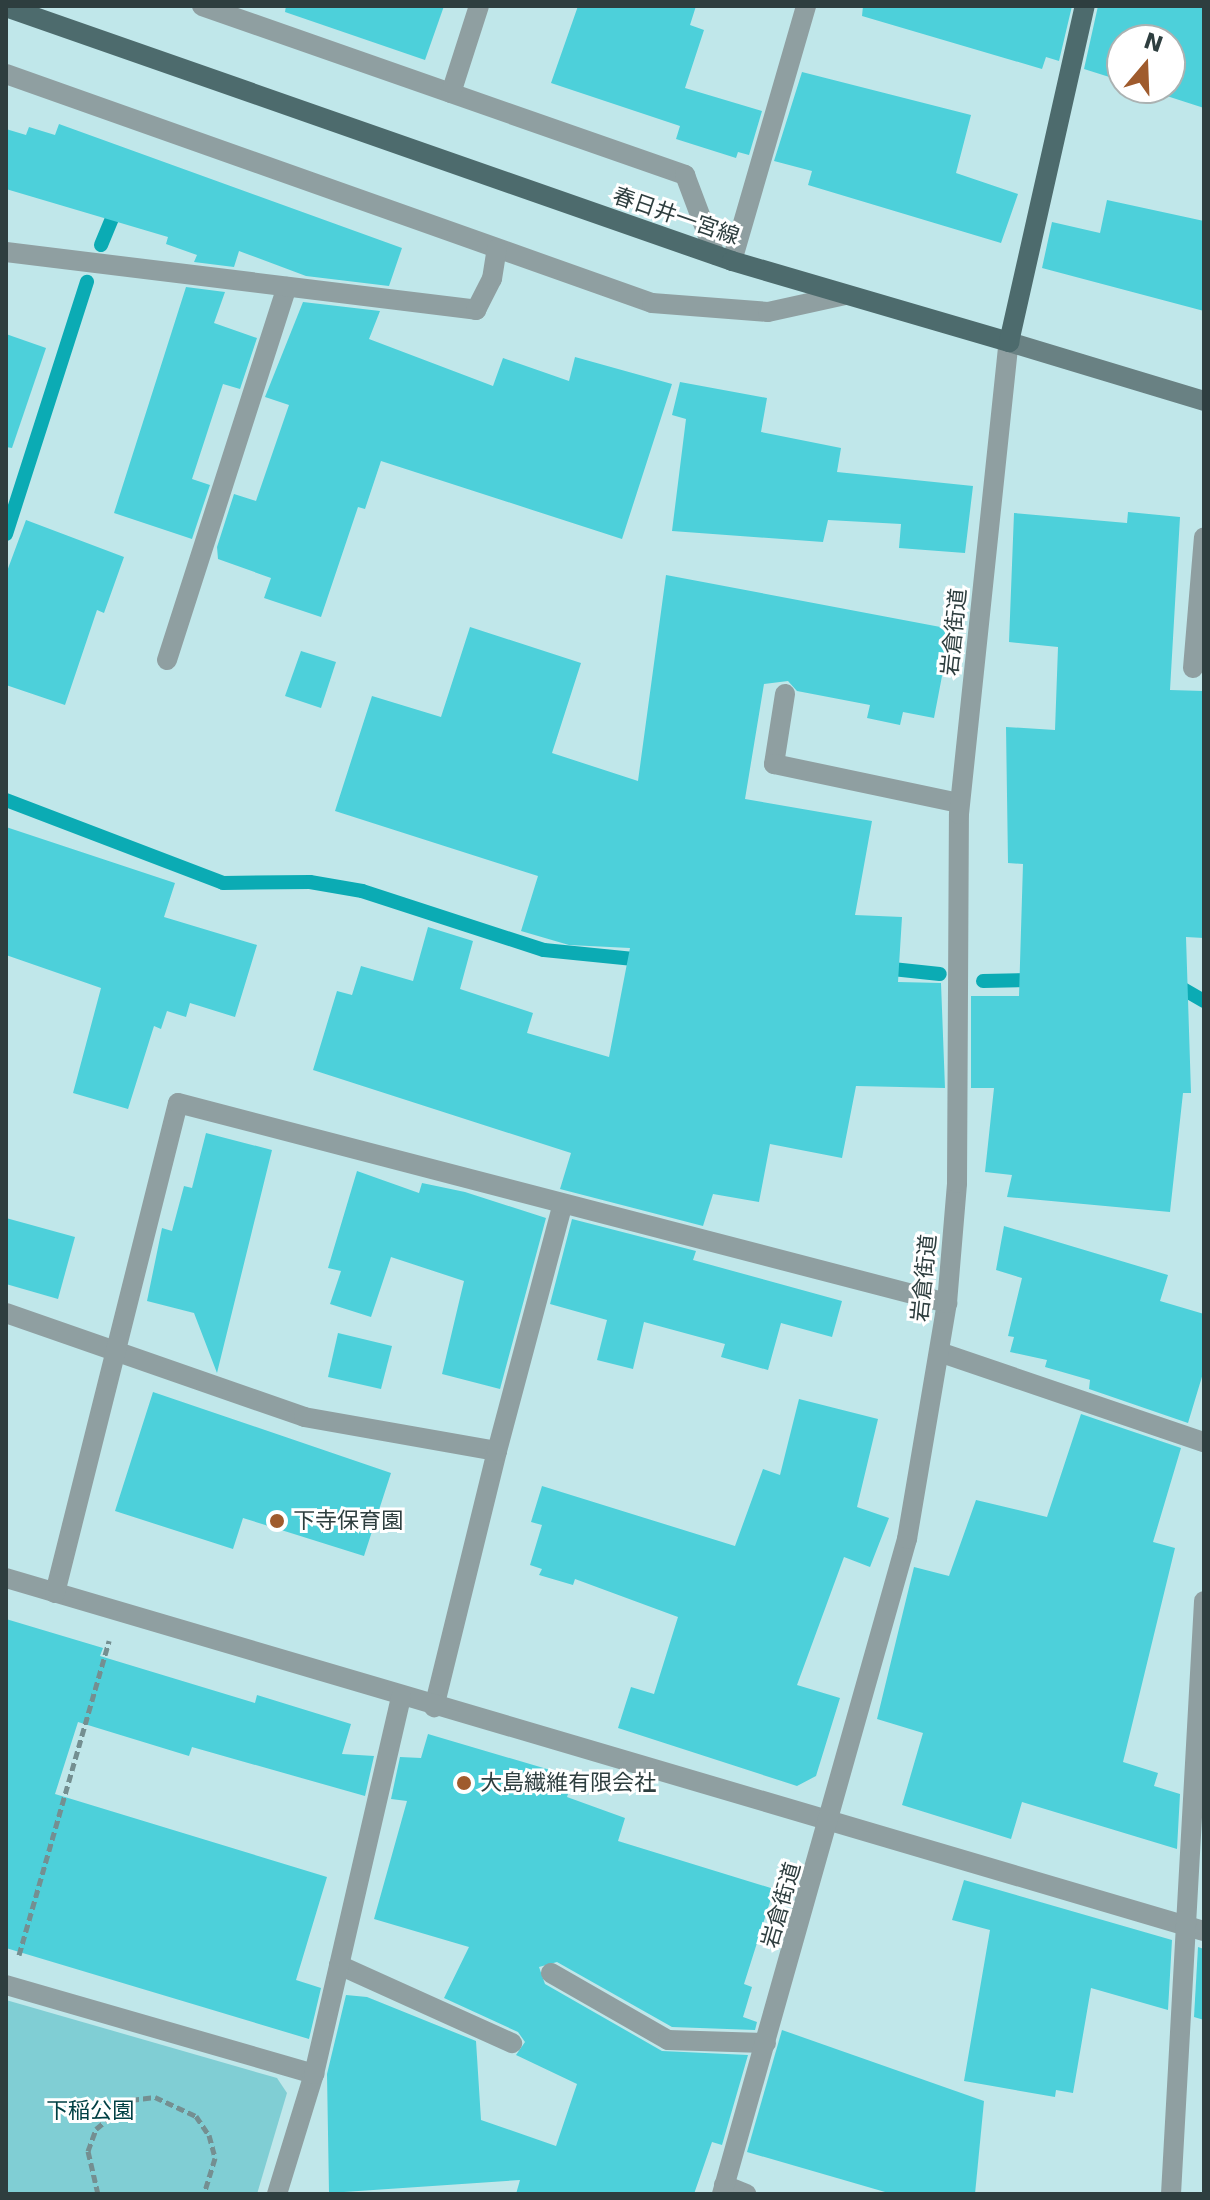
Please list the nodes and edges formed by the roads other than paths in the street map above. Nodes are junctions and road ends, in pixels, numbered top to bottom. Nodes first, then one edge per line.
1 (202, 6) edge
2 (479, 6) edge
3 (806, 6) edge
4 (1085, 6) edge
5 (6, 7) edge
6 (232, 11) edge
7 (6, 74) edge
8 (451, 93) junction
9 (497, 249) junction
10 (6, 252) edge
11 (724, 258) junction
12 (287, 287) junction
13 (845, 295) junction
14 (1009, 342) junction
15 (1204, 401) edge
16 (1204, 537) edge
17 (167, 660) dead end
18 (1193, 668) dead end
19 (785, 694) dead end
20 (959, 803) junction
21 (562, 1207) junction
22 (947, 1303) junction
23 (6, 1313) edge
24 (115, 1352) junction
25 (939, 1352) junction
26 (1204, 1442) edge
27 (497, 1451) junction
28 (6, 1578) edge
29 (55, 1593) junction
30 (1204, 1601) edge
31 (401, 1697) junction
32 (434, 1707) junction
33 (829, 1824) junction
34 (1196, 1929) edge
35 (339, 1965) junction
36 (551, 1973) dead end
37 (8, 1986) edge
38 (512, 2043) dead end
39 (766, 2043) junction
40 (314, 2074) junction
41 (723, 2190) edge
42 (277, 2194) edge
43 (746, 2194) edge
44 (1171, 2194) edge

1 - 6 street
2 - 8 street
3 - 11 street
4 - 14 main road
5 - 11 main road, 春日井一宮線
6 - 8 street
7 - 9 street
8 - 11 street
9 - 12 street
9 - 13 street
10 - 12 street
11 - 13 main road, 春日井一宮線
12 - 17 street
13 - 14 main road, 春日井一宮線
14 - 15 main road
14 - 20 street, 岩倉街道
16 - 18 street
19 - 20 street
20 - 22 street, 岩倉街道
21 - 22 street
21 - 24 street
21 - 27 street
22 - 25 street, 岩倉街道
23 - 24 street
24 - 27 street
24 - 29 street
25 - 26 street
25 - 33 street, 岩倉街道
27 - 32 street
28 - 29 street
29 - 31 street
30 - 34 street
31 - 32 street
31 - 35 street
32 - 33 street
33 - 34 street
33 - 39 street, 岩倉街道
34 - 44 street
35 - 38 street
35 - 40 street
36 - 39 street
37 - 40 street
39 - 41 street, 岩倉街道
40 - 42 street
41 - 43 street

